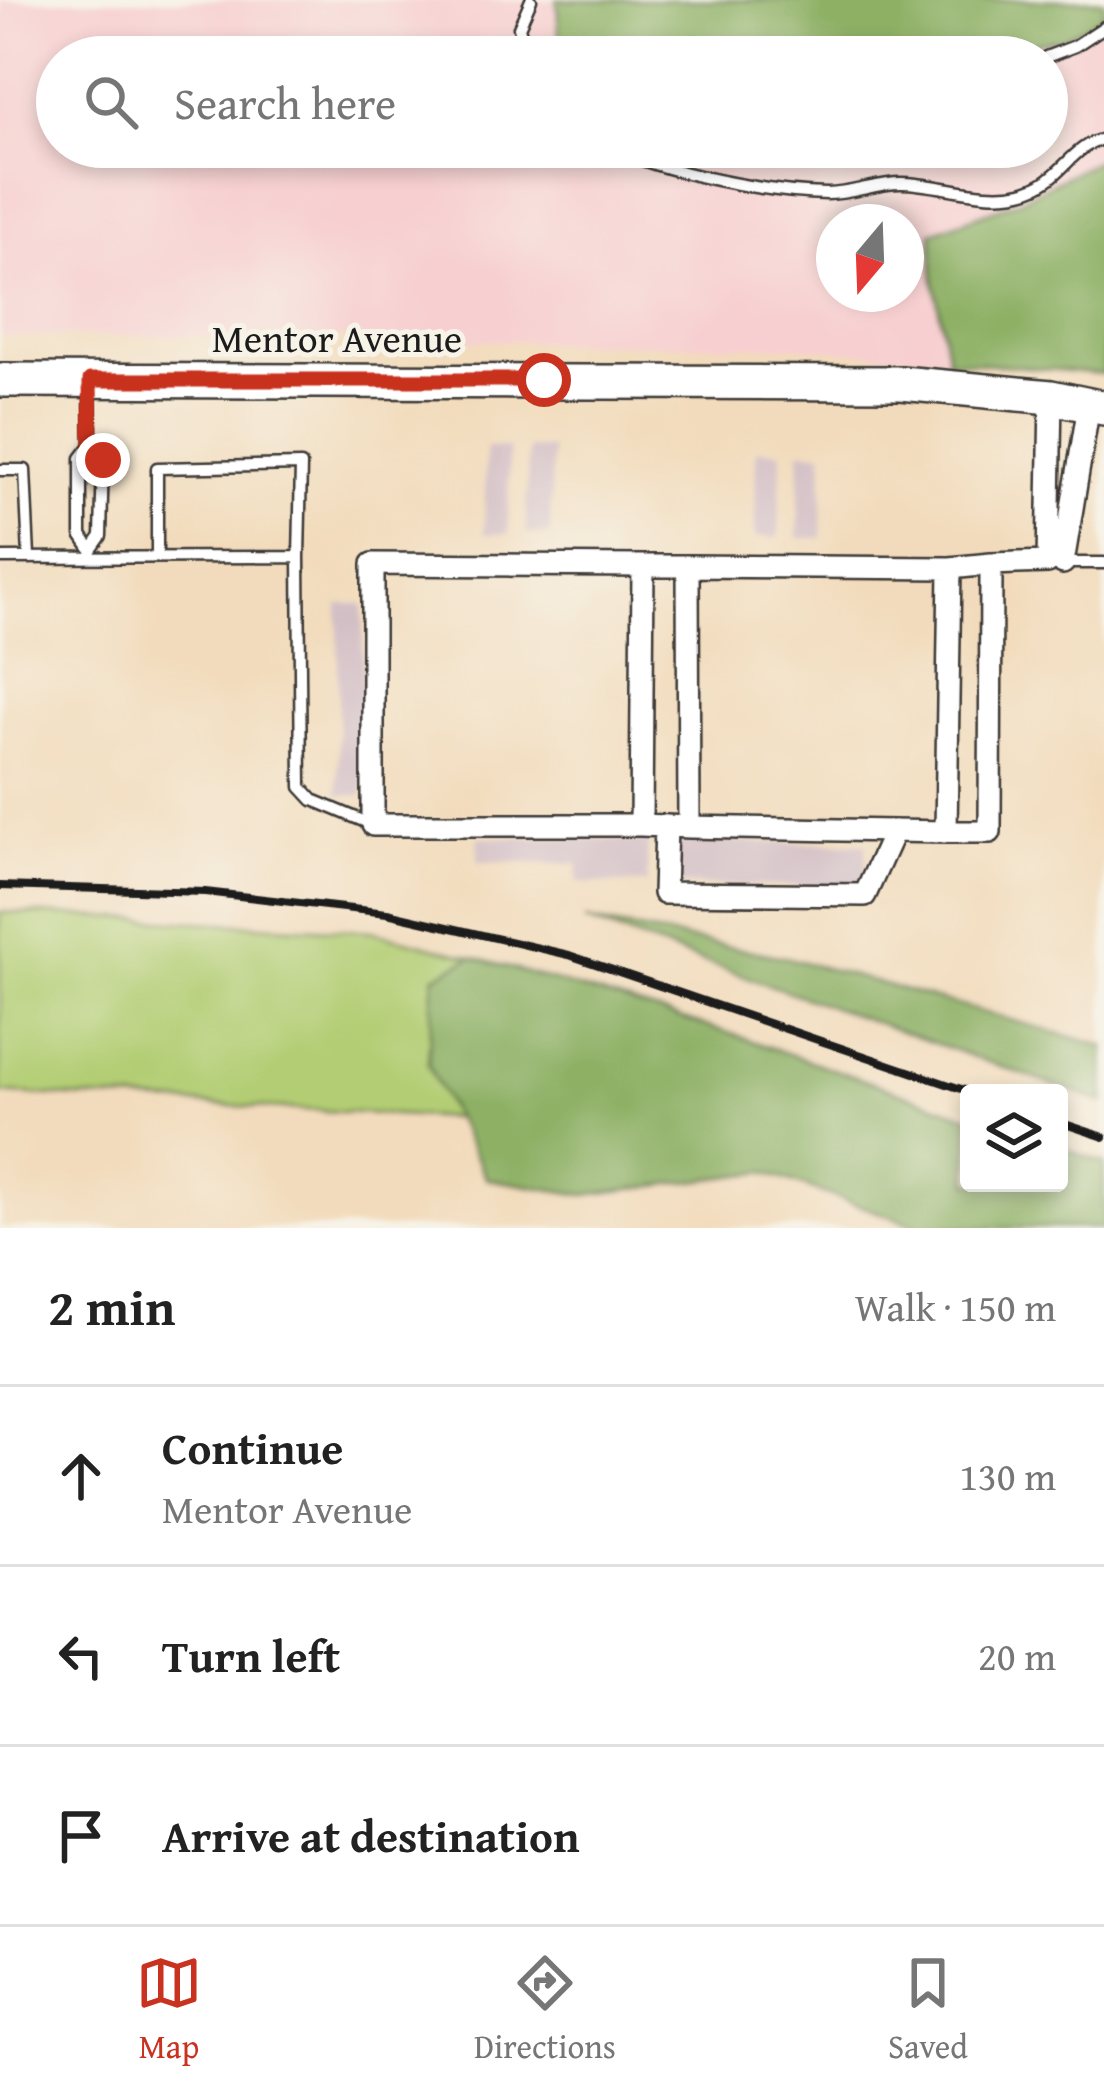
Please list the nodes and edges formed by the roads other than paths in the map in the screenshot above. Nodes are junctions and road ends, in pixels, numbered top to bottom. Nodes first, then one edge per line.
1 (530, 0) edge
2 (1104, 27) edge
3 (522, 36) edge
4 (1068, 49) edge
5 (1104, 139) edge
6 (1068, 164) edge
7 (672, 168) edge
8 (1064, 168) edge
9 (0, 380) edge
10 (90, 380) junction
11 (1051, 397) junction
12 (1096, 406) edge
13 (91, 445) junction
14 (0, 470) edge
15 (91, 553) junction
16 (29, 557) junction
17 (157, 557) junction
18 (299, 557) junction
19 (0, 558) edge
20 (1056, 562) junction
21 (1104, 563) edge
22 (991, 564) junction
23 (643, 566) junction
24 (688, 566) junction
25 (950, 568) junction
26 (374, 825) junction
27 (641, 825) junction
28 (678, 827) junction
29 (894, 831) junction
30 (946, 832) junction

1 - 3 lane
2 - 4 lane
5 - 6 lane
7 - 8 lane
9 - 10 main road, Mentor Avenue
10 - 11 main road, Mentor Avenue
10 - 13 lane
11 - 12 main road, Mentor Avenue
11 - 20 street
12 - 20 street
13 - 15 lane
13 - 15 lane
14 - 16 lane
15 - 16 lane
15 - 17 lane
16 - 19 lane
17 - 18 lane
17 - 18 lane
18 - 26 lane
20 - 21 lane
20 - 22 street
22 - 25 street
22 - 30 street
23 - 24 street
23 - 26 street
23 - 27 street
24 - 25 street
24 - 28 street
25 - 30 street
26 - 27 street
27 - 28 street
28 - 29 street
28 - 29 street
29 - 30 street

